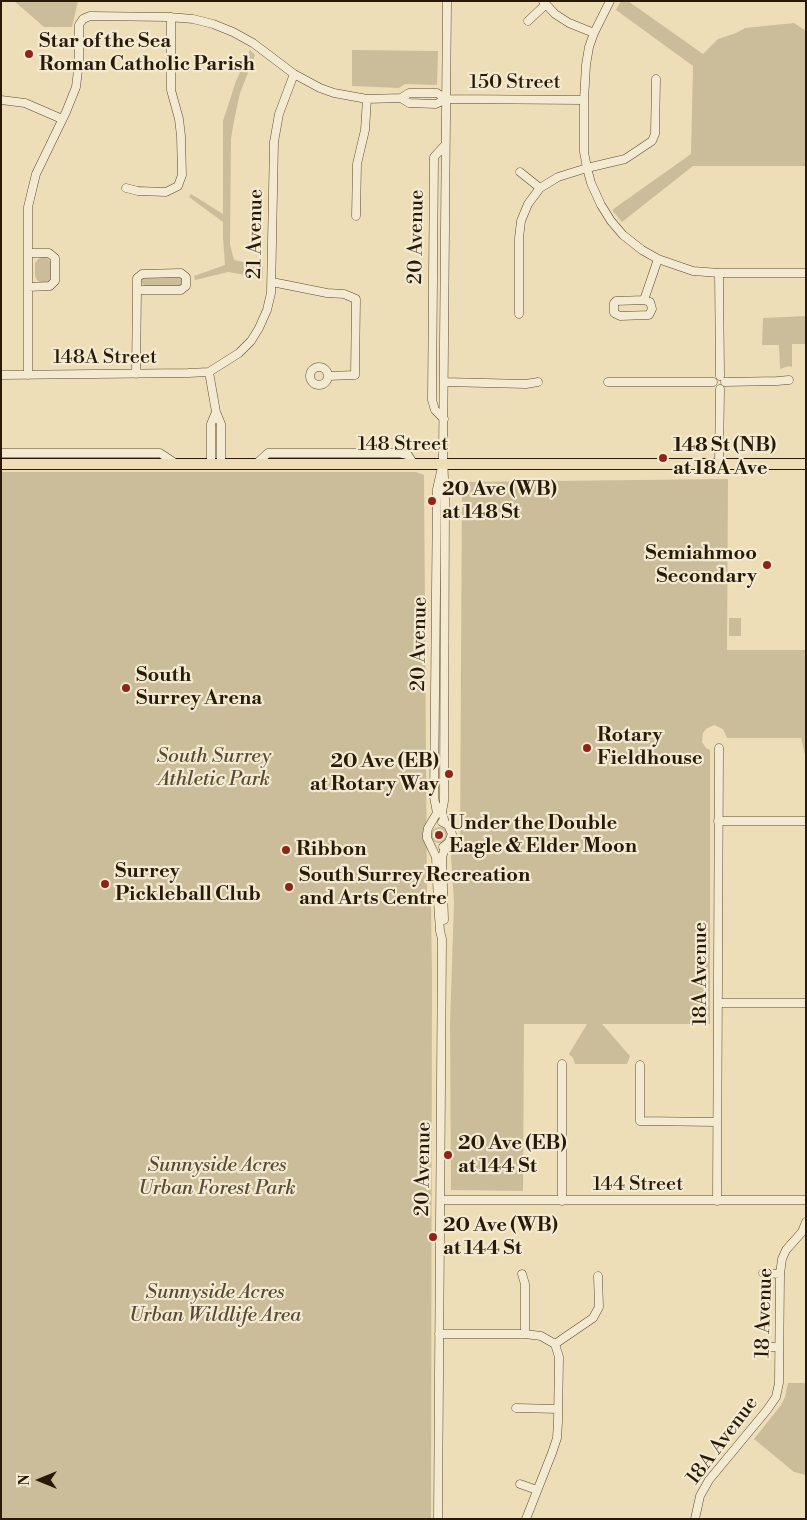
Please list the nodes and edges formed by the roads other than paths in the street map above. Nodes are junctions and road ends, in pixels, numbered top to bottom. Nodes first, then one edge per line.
1 (447, 1) edge
2 (610, 1) edge
3 (544, 3) edge
4 (171, 17) junction
5 (528, 21) dead end
6 (594, 33) junction
7 (294, 74) junction
8 (656, 79) dead end
9 (368, 99) junction
10 (446, 99) junction
11 (1, 100) edge
12 (584, 100) junction
13 (62, 119) junction
14 (445, 145) junction
15 (587, 168) junction
16 (520, 172) dead end
17 (126, 188) dead end
18 (540, 188) junction
19 (356, 216) dead end
20 (29, 253) junction
21 (658, 260) junction
22 (720, 273) junction
23 (806, 273) edge
24 (272, 282) junction
25 (28, 286) junction
26 (137, 290) junction
27 (644, 300) junction
28 (519, 314) dead end
29 (210, 372) junction
30 (136, 374) junction
31 (1, 375) edge
32 (28, 375) junction
33 (328, 376) dead end
34 (723, 379) junction
35 (789, 380) dead end
36 (444, 382) junction
37 (538, 382) dead end
38 (608, 382) dead end
39 (713, 382) junction
40 (720, 389) junction
41 (444, 419) junction
42 (1, 453) edge
43 (175, 463) junction
44 (216, 463) junction
45 (443, 463) junction
46 (1, 464) edge
47 (719, 464) junction
48 (806, 464) edge
49 (719, 748) dead end
50 (718, 821) junction
51 (806, 821) edge
52 (445, 823) junction
53 (431, 825) junction
54 (430, 844) junction
55 (446, 845) junction
56 (442, 939) junction
57 (718, 1003) junction
58 (806, 1003) edge
59 (562, 1064) dead end
60 (640, 1065) dead end
61 (717, 1122) junction
62 (441, 1200) junction
63 (806, 1200) edge
64 (562, 1201) junction
65 (717, 1201) junction
66 (806, 1222) edge
67 (522, 1274) dead end
68 (763, 1274) dead end
69 (780, 1274) junction
70 (598, 1276) dead end
71 (439, 1334) junction
72 (525, 1334) junction
73 (555, 1344) junction
74 (764, 1347) dead end
75 (779, 1347) junction
76 (779, 1383) joint
77 (516, 1408) dead end
78 (558, 1409) junction
79 (520, 1484) dead end
80 (537, 1490) junction
81 (438, 1519) edge
82 (526, 1519) edge
83 (695, 1519) edge

1 - 10 street, 20 Avenue
2 - 6 street
3 - 5 street
3 - 6 street
4 - 7 street, 150 Street
4 - 13 street, 150 Street
4 - 17 street
6 - 12 street
7 - 9 street, 150 Street
7 - 24 street, 21 Avenue
8 - 15 street
9 - 10 street, 150 Street
9 - 19 street
10 - 12 street, 150 Street
10 - 14 street, 20 Avenue
11 - 13 street
12 - 15 street
13 - 20 street
14 - 36 street, 20 Avenue
14 - 41 street, 20 Avenue
15 - 18 street
15 - 21 street
16 - 18 street
18 - 28 street
20 - 25 street
20 - 25 street
21 - 22 street
21 - 27 street
22 - 23 street
22 - 34 street
24 - 29 street, 21 Avenue
24 - 33 street
25 - 32 street
26 - 26 street
26 - 30 street
27 - 27 street
29 - 30 street, 148A Street
29 - 44 street
30 - 32 street, 148A Street
31 - 32 street, 148A Street
34 - 35 street
34 - 39 street
34 - 40 street
36 - 37 street
36 - 41 street, 20 Avenue
38 - 39 street
39 - 40 street
40 - 47 street
41 - 45 street, 20 Avenue
42 - 43 street
43 - 44 main road, 148 Street
43 - 46 main road, 148 Street
44 - 45 main road, 148 Street
45 - 47 main road, 148 Street
45 - 52 street, 20 Avenue
45 - 53 street, 20 Avenue
47 - 48 main road, 148 Street
49 - 50 street, 18A Avenue
50 - 51 street
50 - 57 street, 18A Avenue
52 - 53 street
52 - 55 street
53 - 54 street
54 - 55 street
54 - 56 street, 20 Avenue
55 - 56 street, 20 Avenue
56 - 62 street, 20 Avenue
57 - 58 street
57 - 61 street, 18A Avenue
59 - 64 street
60 - 61 street
61 - 65 street, 18A Avenue
62 - 64 street, 144 Street
62 - 71 street, 20 Avenue
63 - 65 street, 144 Street
64 - 65 street, 144 Street
66 - 69 street, 18 Avenue
67 - 72 street
68 - 69 street
69 - 75 street, 18 Avenue
70 - 73 street
71 - 72 street
71 - 81 street, 20 Avenue
72 - 73 street
73 - 78 street
74 - 75 street
75 - 76 street, 18 Avenue
76 - 83 street, 18A Avenue
77 - 78 street
78 - 80 street
79 - 80 street
80 - 82 street

